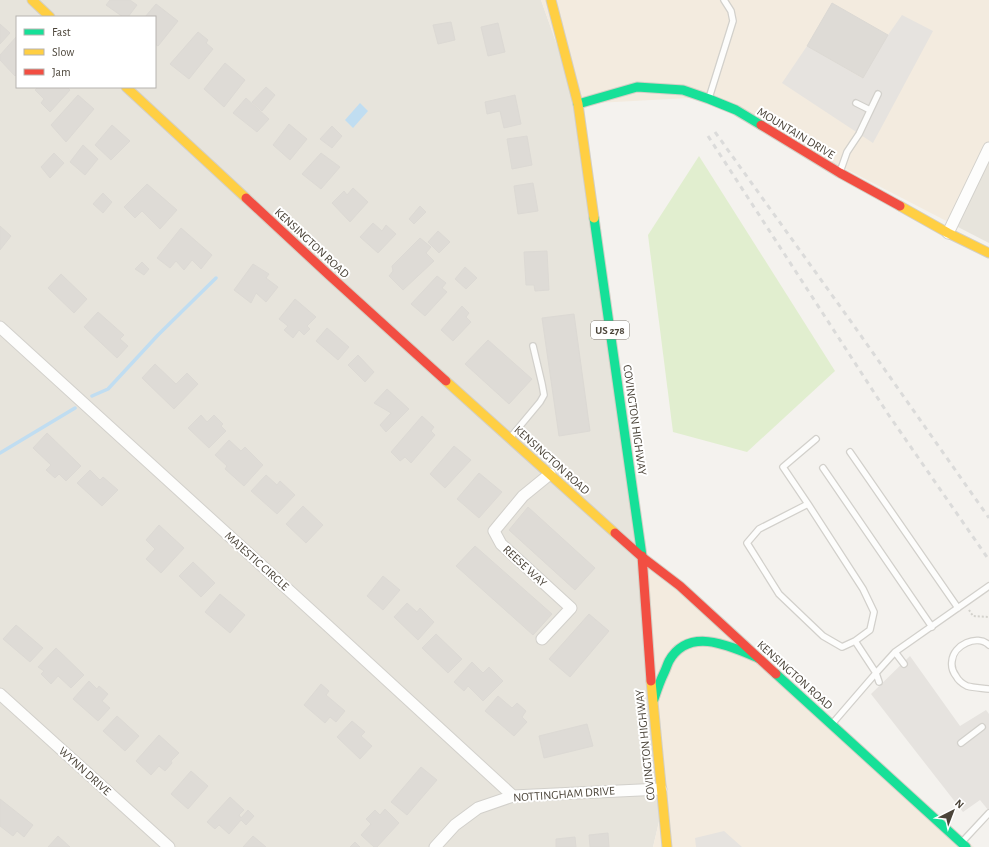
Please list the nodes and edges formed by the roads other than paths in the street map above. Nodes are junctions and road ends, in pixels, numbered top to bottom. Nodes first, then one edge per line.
1 (32, 0) edge
2 (551, 0) edge
3 (724, 0) edge
4 (49, 16) edge
5 (127, 88) edge
6 (878, 94) dead end
7 (709, 99) junction
8 (856, 103) dead end
9 (578, 104) junction
10 (870, 110) junction
11 (989, 148) edge
12 (840, 173) junction
13 (948, 233) junction
14 (989, 253) edge
15 (0, 326) edge
16 (533, 346) dead end
17 (510, 438) junction
18 (816, 439) dead end
19 (850, 452) dead end
20 (823, 468) dead end
21 (550, 474) junction
22 (808, 504) junction
23 (642, 557) junction
24 (989, 586) edge
25 (958, 608) junction
26 (932, 626) junction
27 (542, 639) dead end
28 (855, 641) junction
29 (989, 645) edge
30 (895, 652) junction
31 (758, 658) junction
32 (904, 664) dead end
33 (876, 673) junction
34 (879, 682) dead end
35 (989, 689) edge
36 (0, 694) edge
37 (652, 703) junction
38 (832, 725) junction
39 (982, 727) dead end
40 (960, 743) dead end
41 (662, 789) junction
42 (513, 796) junction
43 (989, 813) edge
44 (964, 845) edge
45 (169, 847) edge
46 (435, 847) edge
47 (666, 847) edge

1 - 4 main road
2 - 9 main road, COVINGTON HIGHWAY / US 278
3 - 7 lane
5 - 17 main road, KENSINGTON ROAD
6 - 10 lane
7 - 9 main road, MOUNTAIN DRIVE
7 - 12 main road, MOUNTAIN DRIVE
8 - 10 lane
9 - 23 main road, COVINGTON HIGHWAY / US 278
10 - 12 lane
11 - 13 street
12 - 13 main road, MOUNTAIN DRIVE
13 - 14 main road, MOUNTAIN DRIVE
15 - 42 street, MAJESTIC CIRCLE
16 - 17 lane
17 - 21 main road, KENSINGTON ROAD
18 - 22 lane
19 - 25 lane
20 - 26 lane
21 - 23 main road, KENSINGTON ROAD
21 - 27 street, REESE WAY
22 - 28 lane
22 - 28 lane
23 - 31 main road, KENSINGTON ROAD
23 - 37 main road, COVINGTON HIGHWAY / US 278
24 - 25 lane
25 - 26 lane
26 - 30 lane
28 - 33 lane
29 - 35 lane
30 - 32 lane
30 - 33 lane
31 - 37 main road
31 - 38 main road, KENSINGTON ROAD
33 - 34 lane
33 - 38 lane
36 - 45 street, WYNN DRIVE
37 - 41 main road, COVINGTON HIGHWAY / US 278
38 - 44 main road, KENSINGTON ROAD
39 - 40 lane
41 - 42 street, NOTTINGHAM DRIVE
41 - 47 main road, COVINGTON HIGHWAY / US 278
42 - 46 street, NOTTINGHAM DRIVE
43 - 44 lane

